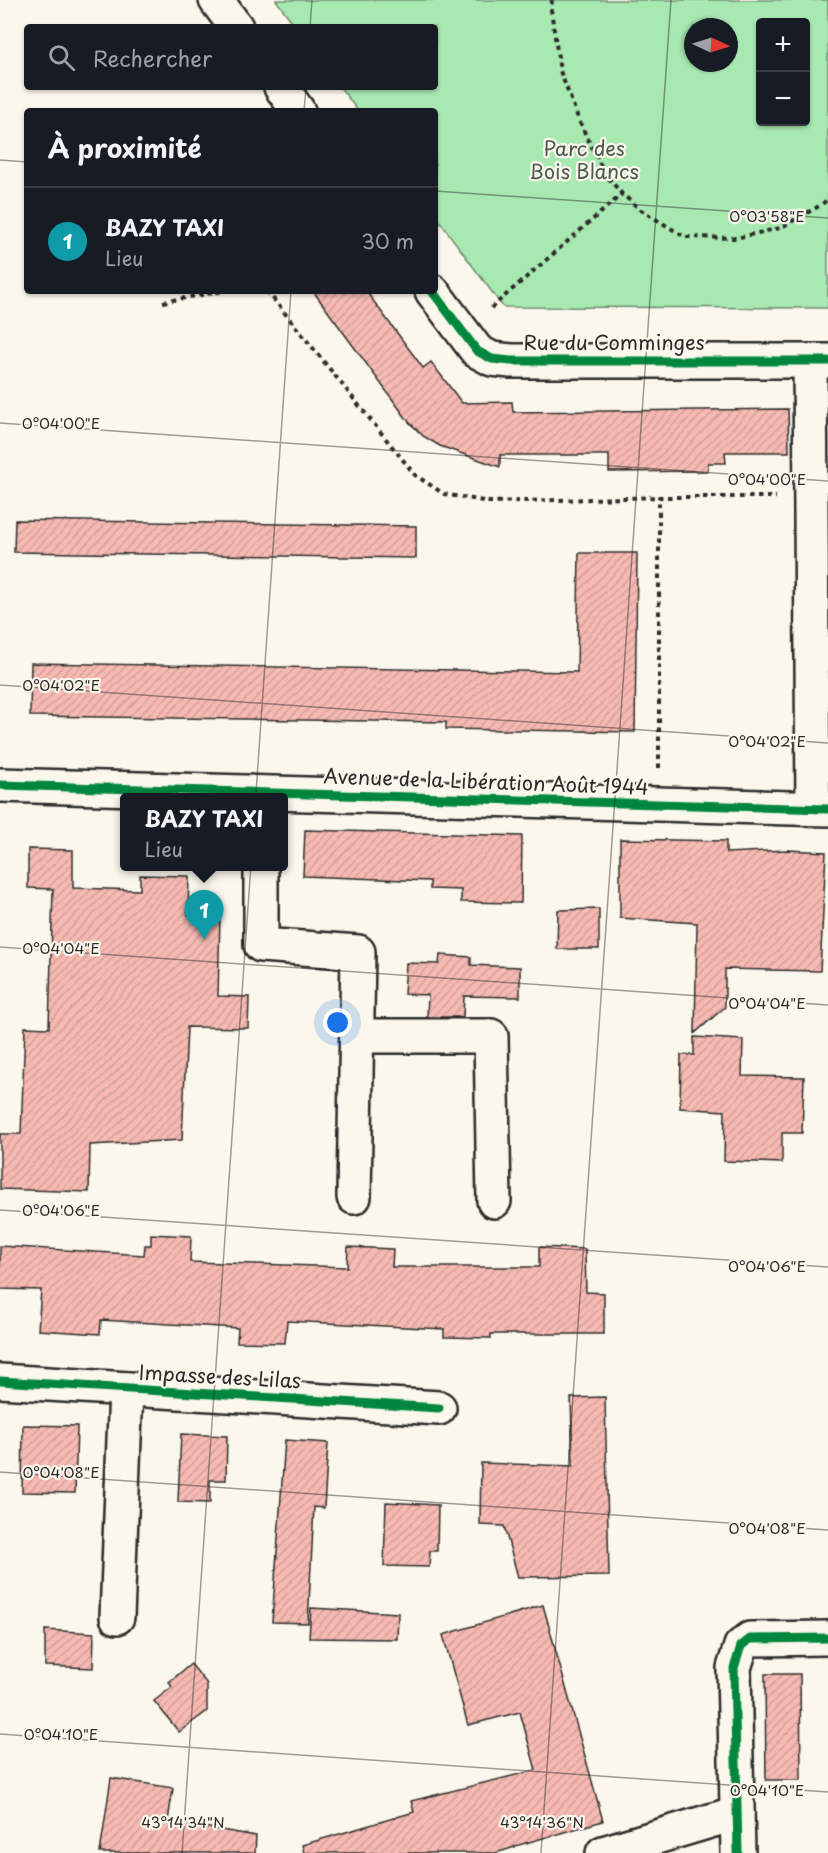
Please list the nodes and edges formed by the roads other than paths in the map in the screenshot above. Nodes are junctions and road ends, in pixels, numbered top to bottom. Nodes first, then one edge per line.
1 (216, 0) edge
2 (234, 24) edge
3 (283, 90) edge
4 (296, 108) edge
5 (434, 294) edge
6 (819, 361) edge
7 (0, 785) edge
8 (210, 793) edge
9 (288, 796) edge
10 (820, 808) edge
11 (261, 871) edge
12 (357, 1036) junction
13 (354, 1197) dead end
14 (494, 1201) dead end
15 (0, 1381) edge
16 (126, 1389) junction
17 (439, 1408) dead end
18 (117, 1617) dead end
19 (828, 1638) edge
20 (737, 1813) junction
21 (603, 1853) edge
22 (738, 1853) edge

1 - 2 street
3 - 4 street
5 - 6 street, Rue du Comminges
6 - 10 street
7 - 8 street, Avenue de la Libération Août 1944
9 - 10 street, Avenue de la Libération Août 1944
11 - 12 street
12 - 13 street
12 - 14 street
15 - 16 street, Impasse des Lilas
16 - 17 street, Impasse des Lilas
16 - 18 street, Impasse des Lilas
19 - 20 street
20 - 21 street
20 - 22 street

